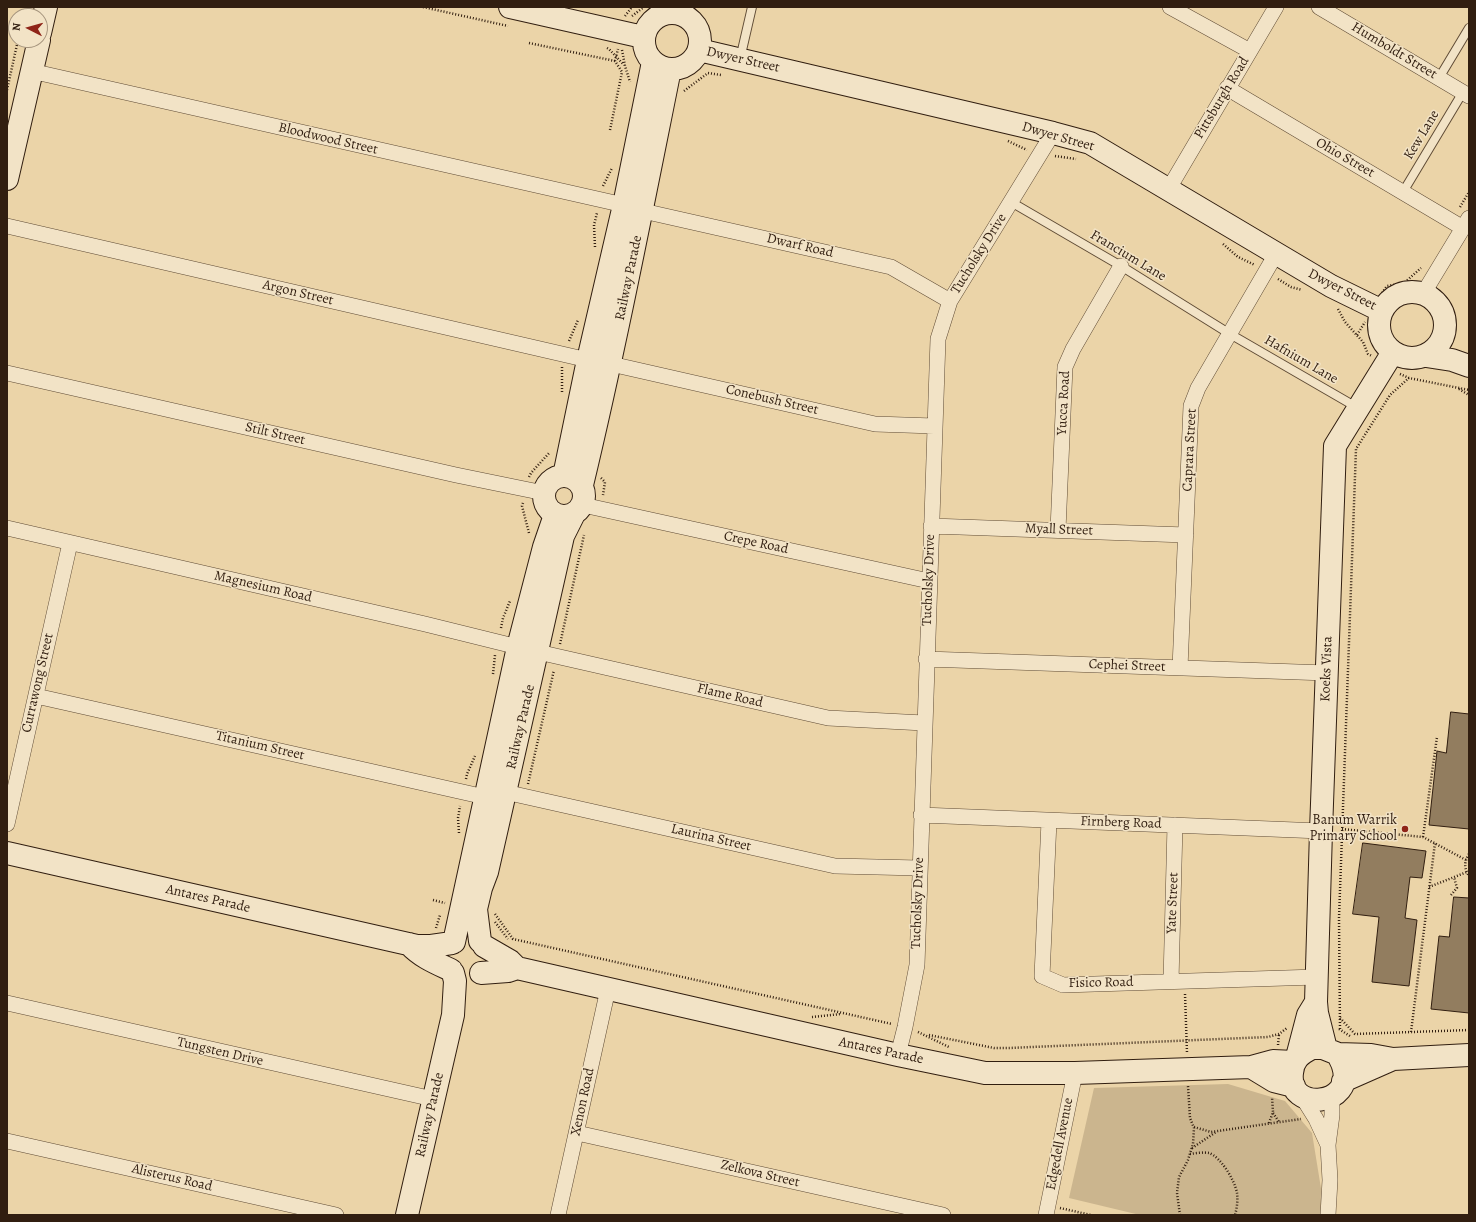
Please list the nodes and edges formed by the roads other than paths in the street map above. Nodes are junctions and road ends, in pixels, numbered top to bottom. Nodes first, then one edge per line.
1 (752, 7) edge
2 (1170, 7) edge
3 (1276, 7) edge
4 (1319, 7) edge
5 (668, 10) edge
6 (509, 17) edge
7 (1469, 28) edge
8 (630, 34) junction
9 (36, 48) edge
10 (699, 50) junction
11 (1250, 51) junction
12 (740, 60) junction
13 (31, 71) junction
14 (660, 77) junction
15 (1439, 78) junction
16 (1227, 88) junction
17 (1466, 94) edge
18 (1053, 133) junction
19 (7, 179) edge
20 (1168, 190) junction
21 (1403, 192) junction
22 (1011, 202) junction
23 (634, 208) junction
24 (1461, 223) edge
25 (7, 226) edge
26 (1271, 263) junction
27 (1121, 266) junction
28 (1423, 294) junction
29 (950, 301) junction
30 (1378, 309) junction
31 (1445, 330) junction
32 (1230, 334) junction
33 (1392, 352) junction
34 (1426, 356) junction
35 (1469, 359) edge
36 (588, 360) junction
37 (610, 364) junction
38 (1469, 366) edge
39 (7, 373) edge
40 (1359, 408) junction
41 (934, 426) junction
42 (534, 491) joint
43 (572, 499) junction
44 (931, 526) junction
45 (7, 529) edge
46 (1058, 530) junction
47 (1186, 535) junction
48 (70, 543) junction
49 (929, 581) junction
50 (518, 647) junction
51 (926, 659) junction
52 (1180, 668) junction
53 (1327, 673) junction
54 (36, 696) junction
55 (924, 723) junction
56 (495, 794) junction
57 (921, 816) junction
58 (1049, 821) junction
59 (7, 824) edge
60 (1175, 825) junction
61 (1332, 830) junction
62 (7, 853) edge
63 (919, 868) junction
64 (447, 939) junction
65 (409, 944) junction
66 (482, 944) junction
67 (517, 968) junction
68 (452, 972) junction
69 (478, 974) junction
70 (1317, 977) junction
71 (1178, 981) junction
72 (608, 989) junction
73 (7, 1003) edge
74 (1320, 1014) junction
75 (453, 1015) junction
76 (1332, 1052) junction
77 (1469, 1055) edge
78 (898, 1056) junction
79 (1393, 1059) junction
80 (1296, 1060) junction
81 (1251, 1067) junction
82 (1074, 1073) junction
83 (1338, 1089) junction
84 (1297, 1091) junction
85 (433, 1099) junction
86 (576, 1133) junction
87 (7, 1141) edge
88 (1328, 1145) junction
89 (1047, 1210) edge
90 (336, 1215) edge
91 (407, 1215) edge
92 (558, 1215) edge
93 (943, 1215) edge
94 (1328, 1215) edge

1 - 12 lane
2 - 11 street
3 - 11 street, Pittsburgh Road
4 - 15 street, Humboldt Street
5 - 8 street
5 - 10 street
6 - 8 street
7 - 15 lane
8 - 14 street
9 - 13 street
10 - 12 street, Dwyer Street
10 - 14 street
11 - 16 street, Pittsburgh Road
12 - 18 street, Dwyer Street
13 - 19 street
13 - 23 street, Bloodwood Street
14 - 23 street, Railway Parade
15 - 17 street, Humboldt Street
16 - 20 street, Pittsburgh Road
16 - 21 street, Ohio Street
17 - 21 lane, Kew Lane
18 - 20 street, Dwyer Street
18 - 22 street, Tucholsky Drive
20 - 26 street, Dwyer Street
21 - 24 street, Ohio Street
22 - 27 lane, Francium Lane
22 - 29 street, Tucholsky Drive
23 - 29 street, Dwarf Road
23 - 36 street, Railway Parade
23 - 37 street, Railway Parade
24 - 28 street
25 - 36 street, Argon Street
26 - 30 street, Dwyer Street
26 - 32 street, Caprara Street
27 - 32 lane, Francium Lane
27 - 46 street, Yucca Road
28 - 30 street
28 - 31 street
29 - 41 street, Tucholsky Drive
30 - 33 street
31 - 34 street
31 - 35 street
32 - 40 lane, Hafnium Lane
32 - 47 street, Caprara Street
33 - 34 street
33 - 40 street, Koeks Vista
34 - 38 street
36 - 43 street, Railway Parade
37 - 41 street, Conebush Street
37 - 43 street, Railway Parade
39 - 42 street, Stilt Street
40 - 53 street, Koeks Vista
41 - 44 street, Tucholsky Drive
42 - 43 street
43 - 49 street, Crepe Road
43 - 50 street, Railway Parade
44 - 46 street, Myall Street
44 - 49 street, Tucholsky Drive
45 - 48 street, Magnesium Road
46 - 47 street, Myall Street
47 - 52 street, Caprara Street
48 - 50 street, Magnesium Road
48 - 54 street, Currawong Street
49 - 51 street, Tucholsky Drive
50 - 55 street, Flame Road
50 - 56 street, Railway Parade
51 - 52 street, Cephei Street
51 - 55 street, Tucholsky Drive
52 - 53 street, Cephei Street
53 - 61 street, Koeks Vista
54 - 56 street, Titanium Street
54 - 59 street, Currawong Street
55 - 57 street, Tucholsky Drive
56 - 63 street, Laurina Street
56 - 64 street, Railway Parade
56 - 66 street, Railway Parade
57 - 58 street, Firnberg Road
57 - 63 street, Tucholsky Drive
58 - 60 street, Firnberg Road
58 - 71 street, Fisico Road
60 - 61 street, Firnberg Road
60 - 71 street, Yate Street
61 - 70 street, Koeks Vista
62 - 65 street, Antares Parade
63 - 78 street, Tucholsky Drive
64 - 65 street, Antares Parade
64 - 66 street
64 - 68 street
65 - 68 street, Antares Parade
66 - 67 street, Antares Parade
66 - 69 street
67 - 69 street, Antares Parade
67 - 72 street, Antares Parade
68 - 69 street
68 - 75 street, Railway Parade
69 - 75 street, Railway Parade
70 - 71 street, Fisico Road
70 - 74 street, Koeks Vista
72 - 78 street, Antares Parade
72 - 86 street, Xenon Road
73 - 85 street, Tungsten Drive
74 - 76 street, Koeks Vista
74 - 80 street, Koeks Vista
75 - 85 street, Railway Parade
76 - 79 street
76 - 80 street
76 - 83 street, Koeks Vista
77 - 79 street
78 - 82 street, Antares Parade
79 - 83 street
80 - 81 street, Antares Parade
80 - 84 street, Koeks Vista
81 - 82 street, Antares Parade
81 - 84 street
82 - 89 street, Edgedell Avenue
83 - 84 street
83 - 88 street
84 - 88 street
85 - 91 street, Railway Parade
86 - 92 street, Xenon Road
86 - 93 street, Zelkova Street
87 - 90 street, Alisterus Road
88 - 94 street

